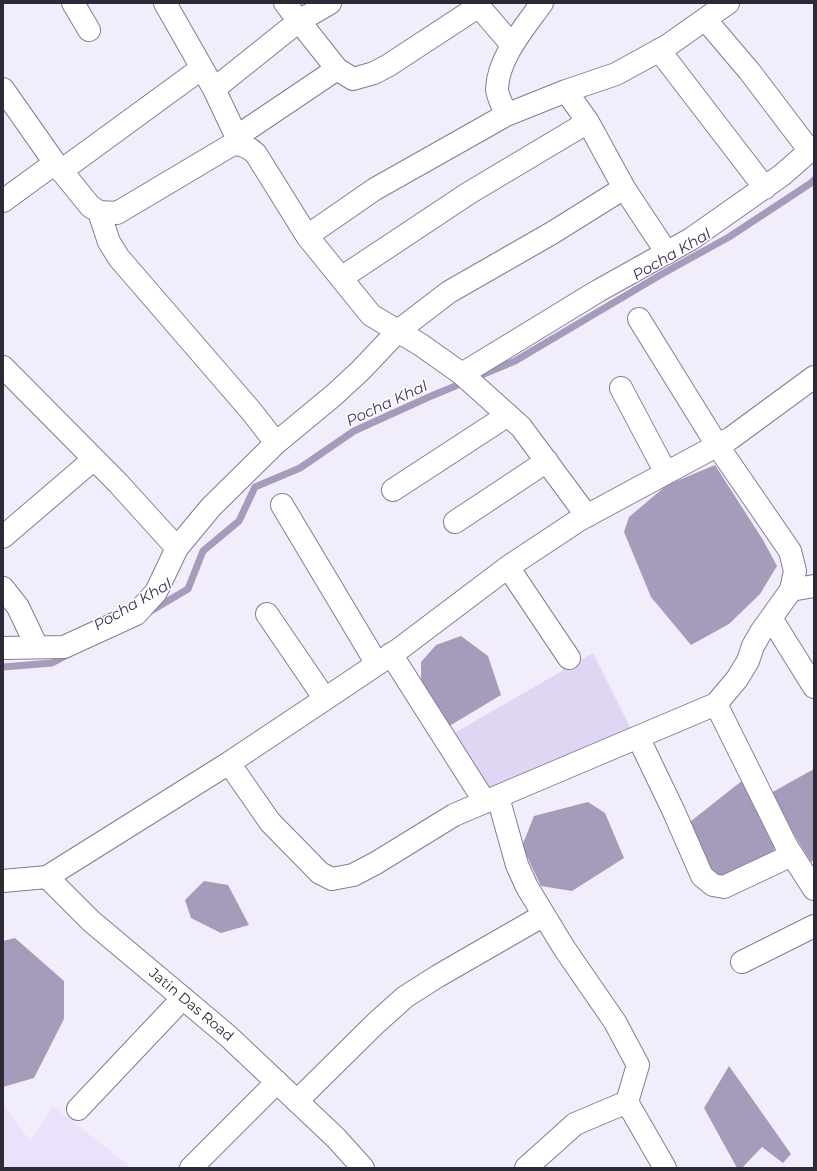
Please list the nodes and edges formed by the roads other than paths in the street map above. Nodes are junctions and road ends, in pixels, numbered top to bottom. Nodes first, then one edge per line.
1 (73, 3) edge
2 (165, 3) edge
3 (285, 3) edge
4 (330, 3) edge
5 (542, 3) edge
6 (728, 3) edge
7 (478, 5) edge
8 (705, 19) junction
9 (299, 21) junction
10 (89, 30) dead end
11 (512, 45) junction
12 (659, 50) junction
13 (202, 68) junction
14 (337, 69) junction
15 (3, 89) edge
16 (214, 89) junction
17 (566, 91) junction
18 (506, 116) junction
19 (588, 122) junction
20 (238, 140) junction
21 (812, 149) edge
22 (58, 167) junction
23 (624, 188) junction
24 (764, 188) junction
25 (3, 201) edge
26 (99, 212) junction
27 (307, 236) junction
28 (667, 253) junction
29 (341, 278) junction
30 (639, 319) dead end
31 (398, 331) junction
32 (3, 367) edge
33 (814, 377) edge
34 (466, 378) junction
35 (621, 388) dead end
36 (508, 415) junction
37 (276, 443) junction
38 (717, 445) junction
39 (94, 459) junction
40 (546, 461) junction
41 (666, 473) junction
42 (393, 490) dead end
43 (282, 505) dead end
44 (587, 516) junction
45 (456, 522) dead end
46 (3, 538) edge
47 (177, 548) junction
48 (508, 567) junction
49 (814, 586) edge
50 (3, 588) edge
51 (791, 590) junction
52 (267, 614) dead end
53 (771, 618) junction
54 (37, 647) junction
55 (3, 648) edge
56 (569, 658) dead end
57 (384, 659) junction
58 (814, 687) edge
59 (325, 699) junction
60 (716, 704) junction
61 (638, 737) junction
62 (229, 763) junction
63 (491, 799) junction
64 (792, 855) junction
65 (47, 877) junction
66 (3, 882) edge
67 (814, 890) edge
68 (544, 915) junction
69 (814, 926) edge
70 (742, 962) dead end
71 (183, 998) junction
72 (277, 1082) junction
73 (297, 1101) junction
74 (627, 1102) junction
75 (78, 1109) dead end
76 (191, 1168) edge
77 (363, 1168) edge
78 (526, 1168) edge
79 (665, 1168) edge

1 - 10 street
2 - 13 street
3 - 9 street
4 - 9 street
5 - 11 street
6 - 8 street
7 - 11 street
7 - 14 street
8 - 12 street
8 - 21 street
9 - 14 street
9 - 16 street
11 - 18 street
12 - 17 street
12 - 24 street
13 - 16 street
13 - 22 street
14 - 20 street
15 - 22 street
16 - 20 street
17 - 18 street
17 - 19 street
18 - 27 street
19 - 23 street
19 - 29 street
20 - 26 street
20 - 27 street
21 - 24 street
22 - 25 street
22 - 26 street
23 - 28 street
23 - 31 street
24 - 28 street
26 - 37 street
27 - 29 street
28 - 34 street
29 - 31 street
30 - 38 street
31 - 34 street
31 - 37 street
32 - 39 street
33 - 38 street
34 - 36 street
35 - 41 street
36 - 40 street
36 - 42 street
37 - 47 street
38 - 41 street
38 - 51 street
39 - 46 street
39 - 47 street
40 - 44 street
40 - 45 street
41 - 44 street
43 - 57 street
44 - 48 street
47 - 54 street
48 - 56 street
48 - 57 street
49 - 51 street
50 - 54 street
51 - 53 street
52 - 59 street
53 - 58 street
53 - 60 street
54 - 55 street
57 - 59 street
57 - 63 street
59 - 62 street
60 - 61 street
60 - 64 street
61 - 63 street
61 - 64 street
62 - 63 street
62 - 65 street
63 - 68 street
64 - 67 street
65 - 66 street
65 - 71 street, Jatin Das Road
68 - 73 street
68 - 74 street
69 - 70 street
71 - 72 street, Jatin Das Road
71 - 75 street
72 - 73 street, Jatin Das Road
72 - 76 street
73 - 77 street, Jatin Das Road
74 - 78 street
74 - 79 street

